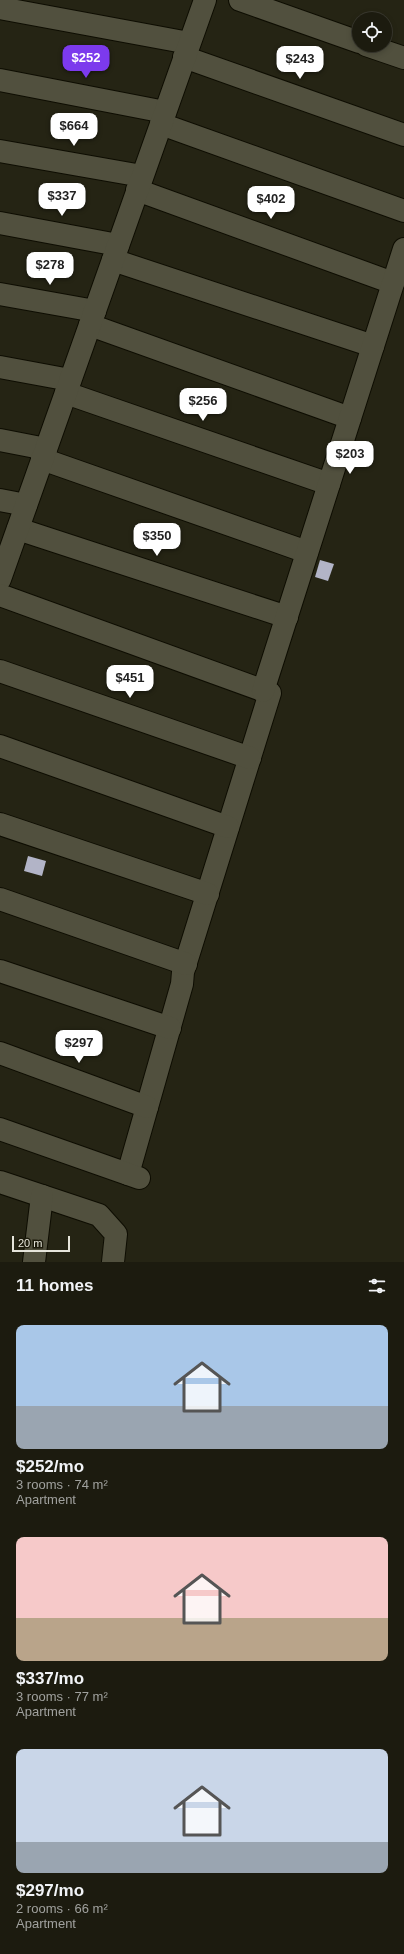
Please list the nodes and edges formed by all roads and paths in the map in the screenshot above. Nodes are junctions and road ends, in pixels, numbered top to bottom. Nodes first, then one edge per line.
1 (204, 0) edge
2 (240, 0) edge
3 (0, 8) edge
4 (352, 40) edge
5 (187, 50) junction
6 (386, 52) edge
7 (404, 58) edge
8 (0, 80) edge
9 (163, 118) junction
10 (404, 135) edge
11 (0, 151) edge
12 (140, 183) junction
13 (404, 211) edge
14 (0, 223) edge
15 (404, 249) edge
16 (115, 252) junction
17 (393, 283) junction
18 (0, 294) edge
19 (92, 318) junction
20 (373, 346) junction
21 (0, 367) edge
22 (68, 386) junction
23 (350, 418) junction
24 (0, 440) edge
25 (44, 454) junction
26 (329, 484) junction
27 (0, 500) edge
28 (26, 505) junction
29 (18, 529) junction
30 (307, 552) junction
31 (1, 574) edge
32 (0, 595) edge
33 (287, 617) junction
34 (0, 671) edge
35 (263, 690) junction
36 (0, 746) edge
37 (250, 758) junction
38 (0, 824) edge
39 (228, 827) junction
40 (208, 894) junction
41 (0, 899) edge
42 (186, 964) junction
43 (0, 971) edge
44 (170, 1028) junction
45 (0, 1053) edge
46 (147, 1107) junction
47 (0, 1129) edge
48 (0, 1182) edge
49 (42, 1196) junction
50 (34, 1262) edge
51 (113, 1262) edge

1 - 5 street
2 - 4 street
3 - 5 street
5 - 9 street
5 - 10 street
6 - 7 street
8 - 9 street
9 - 12 street
9 - 13 street
11 - 12 street
12 - 16 street
12 - 17 street
14 - 16 street
15 - 17 street
16 - 19 street
16 - 20 street
17 - 20 street
18 - 19 street
19 - 22 street
19 - 23 street
20 - 23 street
21 - 22 street
22 - 25 street
22 - 26 street
23 - 26 street
24 - 25 street
25 - 28 street
25 - 30 street
26 - 30 street
27 - 28 street
28 - 29 street
29 - 31 street
29 - 33 street
30 - 33 street
32 - 35 street
33 - 35 street
34 - 37 street
35 - 37 street
36 - 39 street
37 - 39 street
38 - 40 street
39 - 40 street
40 - 42 street
41 - 42 street
42 - 44 street
43 - 44 street
44 - 46 street
45 - 46 street
46 - 47 street
48 - 49 street
49 - 50 street
49 - 51 street

